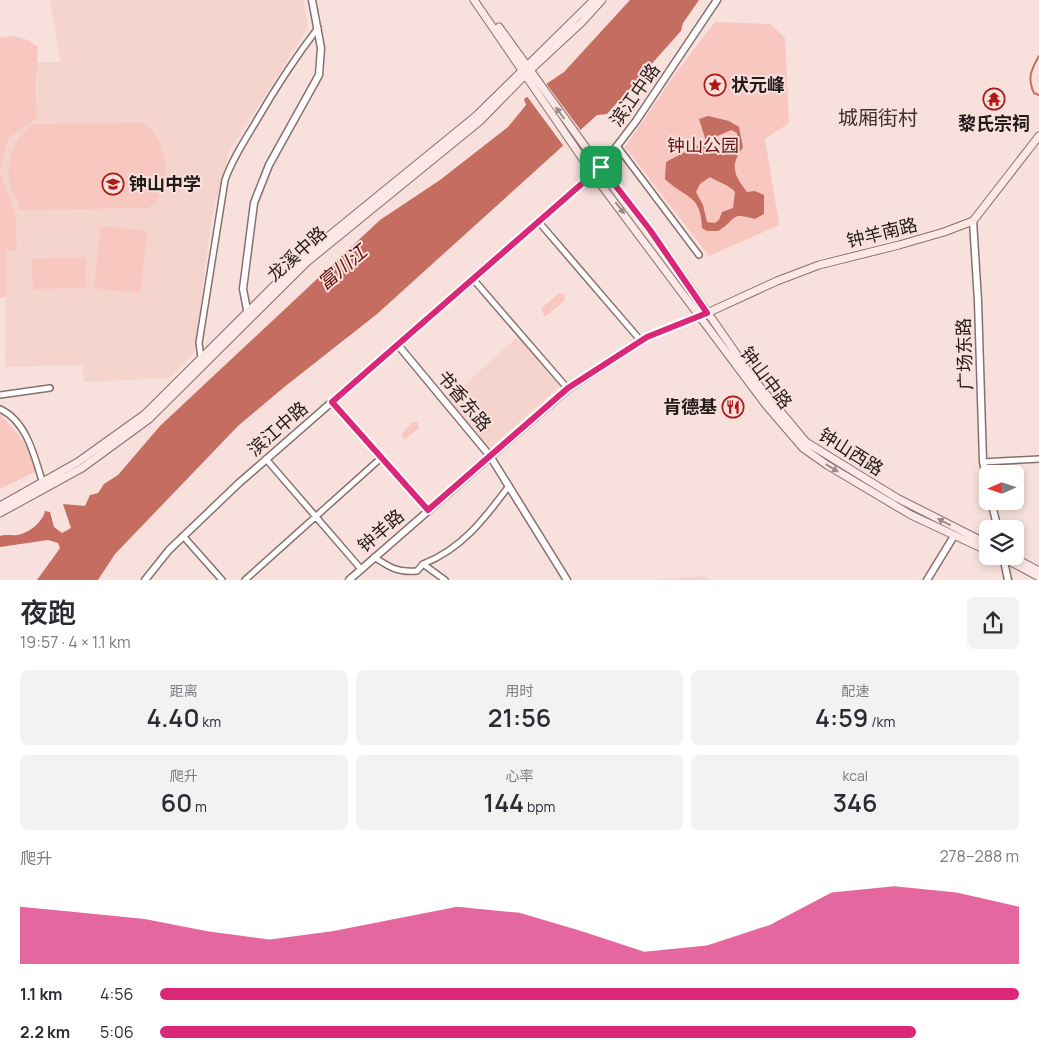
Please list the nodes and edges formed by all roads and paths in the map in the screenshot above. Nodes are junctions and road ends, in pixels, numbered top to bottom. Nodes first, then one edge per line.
1 (312, 0) edge
2 (474, 0) edge
3 (480, 0) edge
4 (594, 0) edge
5 (602, 0) edge
6 (717, 0) edge
7 (318, 28) junction
8 (526, 71) junction
9 (1039, 136) edge
10 (617, 146) junction
11 (601, 167) junction
12 (593, 174) junction
13 (973, 221) junction
14 (538, 222) junction
15 (699, 255) dead end
16 (473, 279) junction
17 (704, 315) junction
18 (248, 316) junction
19 (641, 340) junction
20 (398, 345) junction
21 (201, 358) junction
22 (50, 388) dead end
23 (568, 388) junction
24 (0, 395) edge
25 (332, 402) junction
26 (0, 409) edge
27 (490, 456) junction
28 (381, 458) junction
29 (266, 459) junction
30 (1039, 459) edge
31 (983, 462) junction
32 (984, 465) edge
33 (43, 486) junction
34 (509, 486) junction
35 (0, 506) edge
36 (428, 510) junction
37 (0, 513) edge
38 (316, 516) junction
39 (183, 536) junction
40 (954, 536) junction
41 (979, 540) edge
42 (979, 547) edge
43 (374, 557) junction
44 (423, 564) junction
45 (1005, 565) edge
46 (1018, 565) edge
47 (1024, 565) edge
48 (361, 569) junction
49 (1039, 571) edge
50 (1039, 577) edge
51 (351, 579) edge
52 (144, 580) edge
53 (222, 580) edge
54 (245, 580) edge
55 (445, 580) edge
56 (567, 580) edge
57 (927, 580) edge
58 (1008, 580) edge

1 - 7 street
2 - 8 main road
3 - 8 main road
4 - 8 main road, 龙溪中路
5 - 8 main road, 龙溪中路
6 - 10 street, 滨江中路
7 - 18 street
7 - 21 street
11 -> 8 main road, 钟山西路
8 - 12 main road, 钟山中路
8 - 18 main road, 龙溪中路
9 - 13 main road
10 - 11 street, 滨江中路
10 - 15 street
11 - 12 street, 滨江中路
11 - 17 main road, 钟山西路
12 - 14 street, 滨江中路
12 -> 17 main road, 钟山中路
13 - 17 main road, 钟羊南路
13 - 31 street, 广场东路
14 - 16 street, 滨江中路
14 - 19 street
16 - 20 street, 滨江中路
16 - 23 street
17 - 19 street, 钟羊路
17 -> 40 main road, 钟山中路
41 -> 17 main road, 钟山西路
18 - 21 main road, 龙溪中路
18 - 33 main road, 龙溪中路
19 - 23 street, 钟羊路
20 - 25 street, 滨江中路
20 - 27 street, 书香东路
21 - 33 main road, 龙溪中路
22 - 24 street
23 - 27 street, 钟羊路
25 - 28 street
25 - 29 street, 滨江中路
26 - 33 street
27 - 34 street, 书香东路
27 - 36 street, 钟羊路
28 - 36 street
28 - 38 street
29 - 38 street
29 - 39 street, 滨江中路
30 - 31 street
31 - 32 street, 广场东路
33 - 35 main road, 龙溪中路
33 - 37 main road, 龙溪中路
34 - 44 street
34 - 56 street, 书香东路
36 - 43 street, 钟羊路
38 - 48 street
38 - 54 street
39 - 52 street, 滨江中路
39 - 53 street
40 - 42 main road, 钟山中路
40 - 57 street
43 - 44 street
43 - 48 street, 钟羊路
44 - 55 street
45 - 58 street
46 - 50 main road
47 - 49 main road
48 - 51 street, 钟羊路

